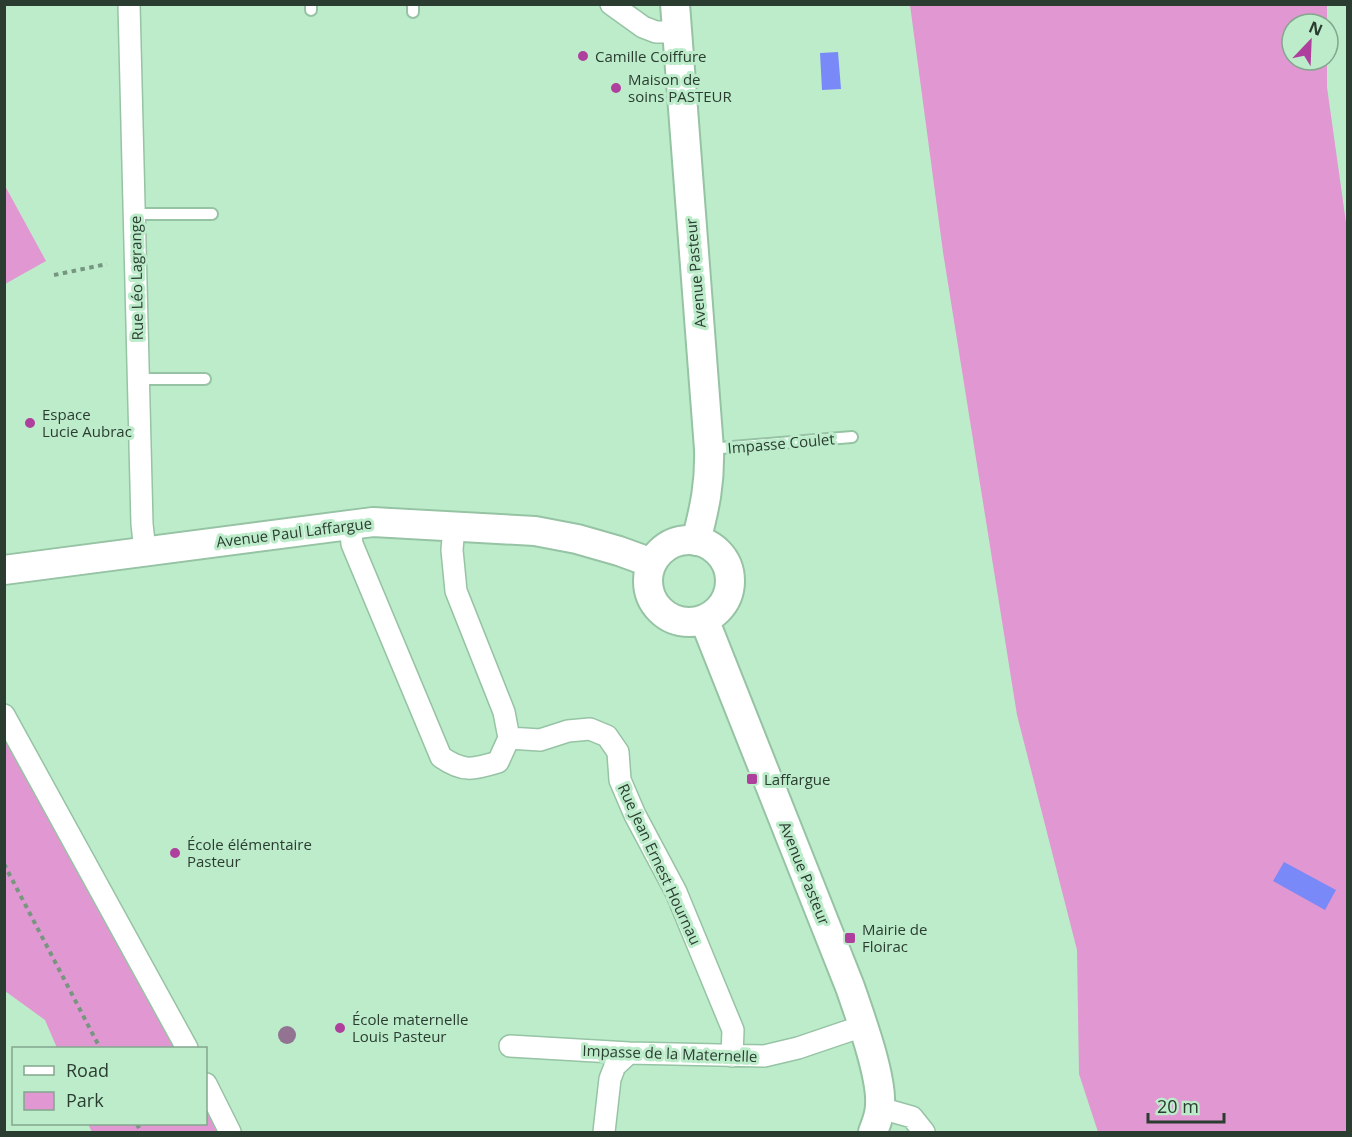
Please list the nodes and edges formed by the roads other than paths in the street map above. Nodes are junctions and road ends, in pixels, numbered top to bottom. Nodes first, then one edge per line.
1 (129, 4) edge
2 (611, 4) edge
3 (675, 18) edge
4 (134, 214) junction
5 (212, 214) dead end
6 (139, 379) junction
7 (205, 379) dead end
8 (852, 437) dead end
9 (709, 449) junction
10 (350, 523) junction
11 (454, 526) junction
12 (696, 541) junction
13 (146, 551) junction
14 (652, 563) junction
15 (4, 570) edge
16 (704, 619) junction
17 (4, 715) edge
18 (508, 738) junction
19 (863, 1026) junction
20 (510, 1046) dead end
21 (186, 1047) edge
22 (629, 1053) junction
23 (732, 1056) junction
24 (207, 1086) edge
25 (877, 1120) edge
26 (230, 1132) edge
27 (604, 1132) edge
28 (924, 1132) edge

1 - 4 street, Rue Léo Lagrange
2 - 3 street
3 - 9 main road, Avenue Pasteur
4 - 5 lane
4 - 6 street, Rue Léo Lagrange
6 - 7 lane
6 - 13 street, Rue Léo Lagrange
8 - 9 lane, Impasse Coulet
9 - 12 main road, Avenue Pasteur
10 - 11 main road, Avenue Paul Laffargue
10 - 13 main road, Avenue Paul Laffargue
10 - 18 street
11 - 14 main road, Avenue Paul Laffargue
11 - 18 street
12 - 14 main road
12 - 16 main road
13 - 15 main road, Avenue Paul Laffargue
14 - 16 main road
16 - 19 main road, Avenue Pasteur
17 - 21 street
18 - 23 street, Rue Jean Ernest Hournau
19 - 23 street, Impasse de la Maternelle
19 - 25 main road, Avenue Pasteur
20 - 22 street, Impasse de la Maternelle
22 - 23 street, Impasse de la Maternelle
22 - 27 street
24 - 26 street
25 - 28 street

